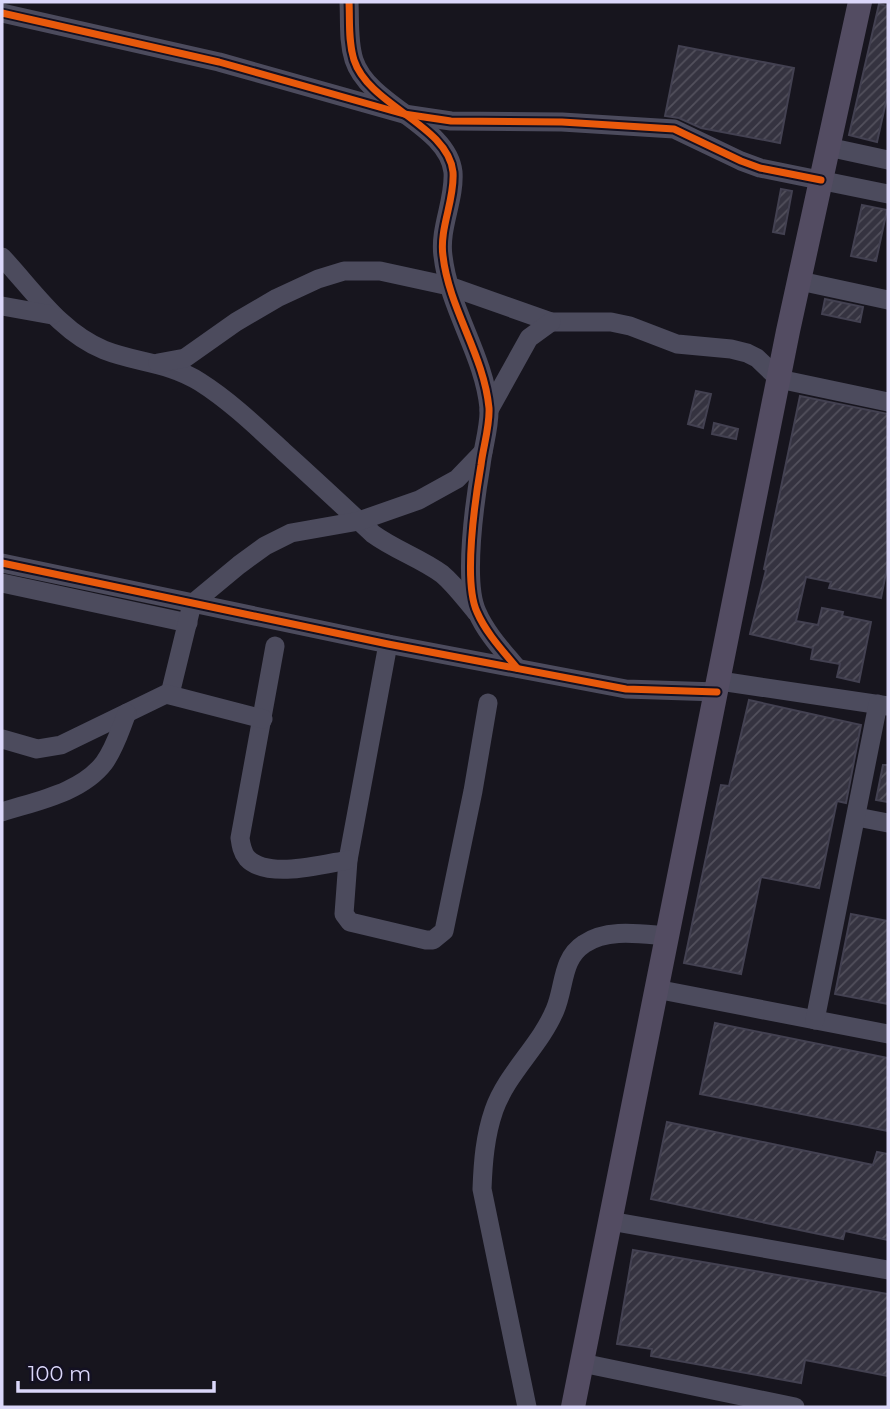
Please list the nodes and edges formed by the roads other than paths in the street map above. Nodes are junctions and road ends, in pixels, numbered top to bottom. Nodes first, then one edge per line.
1 (349, 2) edge
2 (860, 2) edge
3 (2, 13) edge
4 (404, 114) junction
5 (828, 147) junction
6 (888, 160) edge
7 (821, 180) junction
8 (888, 194) edge
9 (2, 257) edge
10 (800, 281) junction
11 (449, 286) junction
12 (888, 299) edge
13 (2, 306) edge
14 (52, 315) junction
15 (551, 322) junction
16 (158, 363) junction
17 (779, 379) junction
18 (888, 402) edge
19 (489, 410) junction
20 (483, 452) junction
21 (359, 521) junction
22 (2, 564) edge
23 (2, 583) edge
24 (477, 612) junction
25 (190, 614) junction
26 (388, 644) junction
27 (275, 646) dead end
28 (517, 668) junction
29 (718, 686) junction
30 (170, 694) junction
31 (488, 703) dead end
32 (883, 705) edge
33 (127, 713) junction
34 (263, 719) junction
35 (2, 739) edge
36 (5, 810) edge
37 (857, 817) junction
38 (888, 823) edge
39 (348, 860) junction
40 (667, 936) junction
41 (656, 989) junction
42 (815, 1020) junction
43 (888, 1034) edge
44 (610, 1221) junction
45 (888, 1269) edge
46 (582, 1363) junction
47 (527, 1407) edge
48 (573, 1407) edge
49 (795, 1407) edge

1 - 4 street
2 - 5 main road
3 - 4 street
4 - 7 street
4 - 11 street
5 - 6 street
5 - 7 main road
7 - 8 street
7 - 10 main road
9 - 14 street
10 - 12 street
10 - 17 main road
11 - 15 street
11 - 16 street
11 - 19 street
13 - 14 street
14 - 16 street
15 - 17 street
15 - 19 street
16 - 21 street
17 - 18 street
17 - 29 main road
19 - 20 street
20 - 21 street
20 - 24 street
21 - 24 street
21 - 25 street
22 - 25 street
23 - 25 street
24 - 28 street
25 - 26 street
25 - 30 street
26 - 28 street
26 - 39 street
27 - 34 street
28 - 29 street
29 - 32 street
29 - 40 main road
30 - 33 street
30 - 34 street
31 - 39 street
32 - 37 street
33 - 35 street
33 - 36 street
34 - 39 street
37 - 38 street
37 - 42 street
40 - 41 main road
40 - 47 street
41 - 42 street
41 - 44 main road
42 - 43 street
44 - 45 street
44 - 46 main road
46 - 48 main road
46 - 49 street

